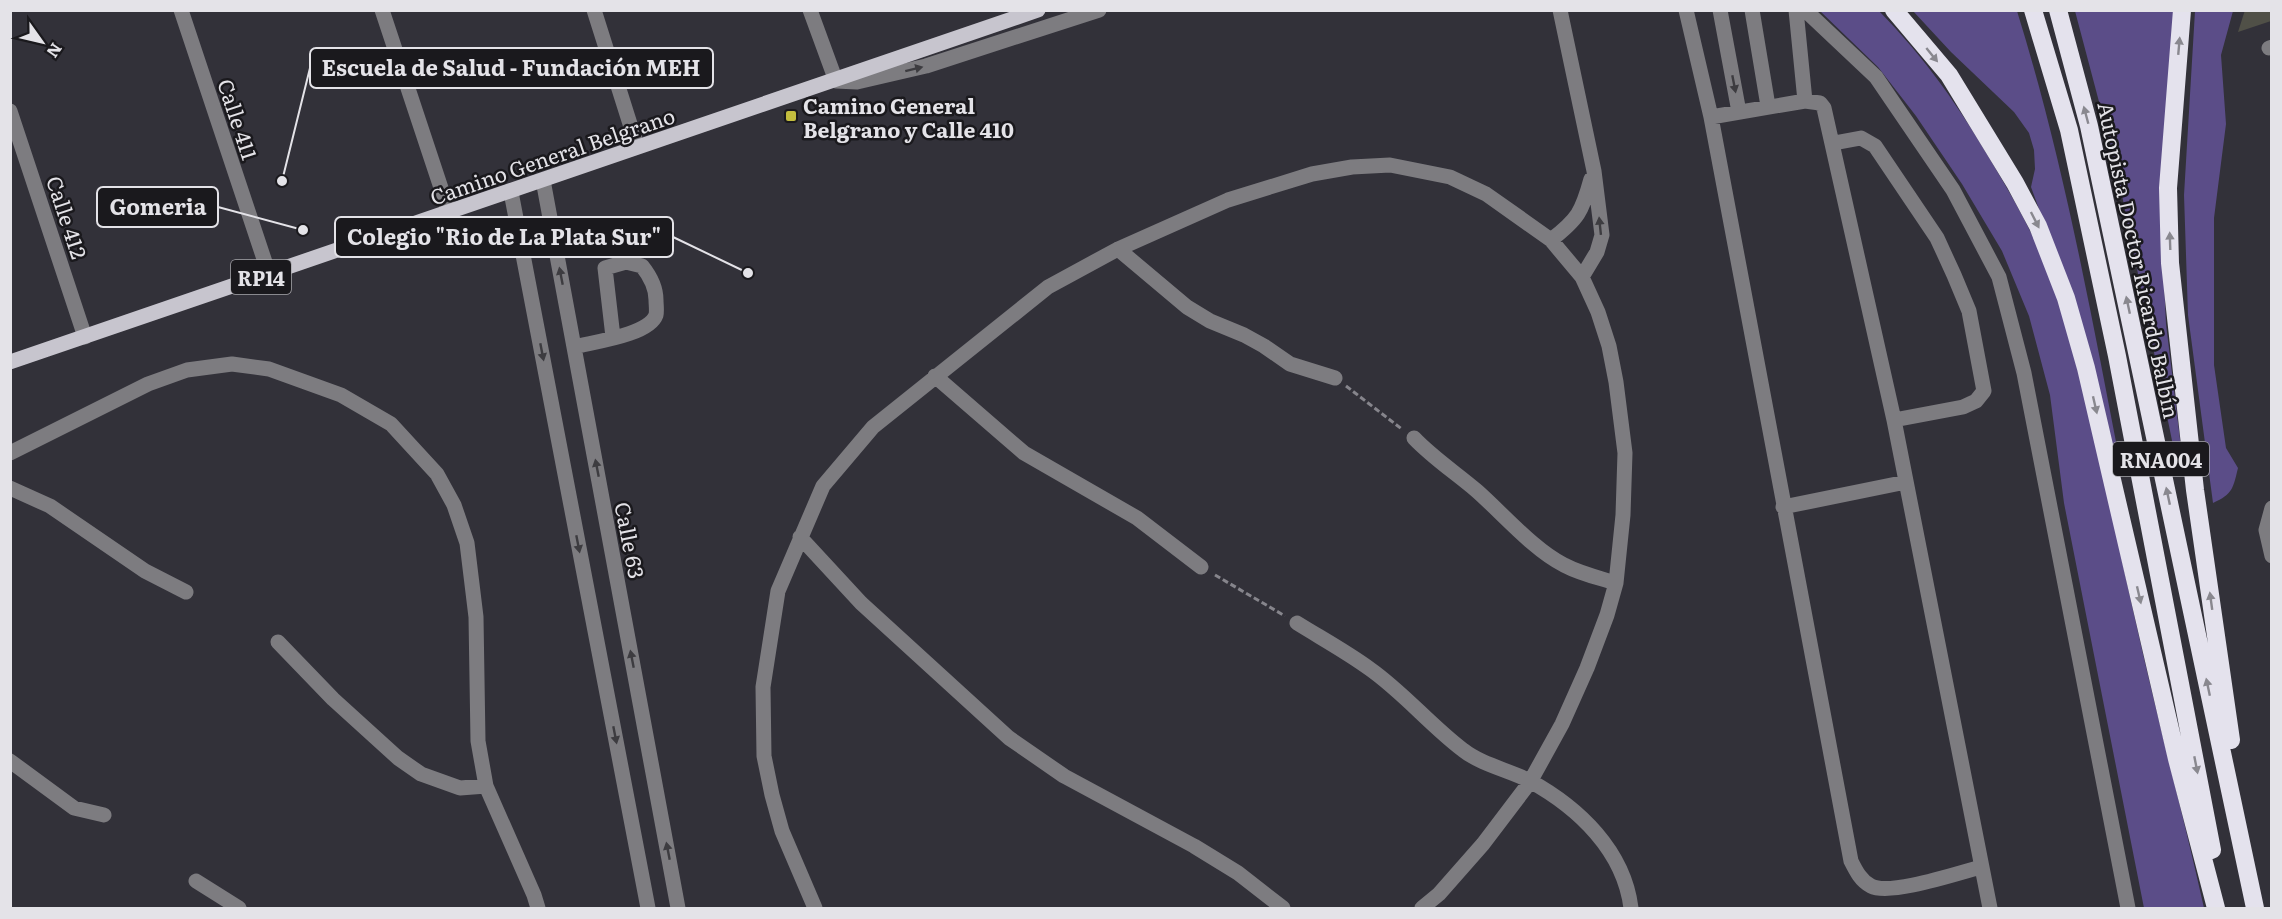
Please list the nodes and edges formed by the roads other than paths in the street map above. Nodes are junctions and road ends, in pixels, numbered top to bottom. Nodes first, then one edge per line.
1 (181, 10) edge
2 (382, 10) edge
3 (594, 10) edge
4 (810, 10) edge
5 (1038, 10) edge
6 (1099, 10) edge
7 (1560, 10) edge
8 (1686, 10) edge
9 (1720, 10) edge
10 (1752, 10) edge
11 (1796, 10) edge
12 (1805, 10) edge
13 (1894, 10) edge
14 (2033, 10) edge
15 (2058, 10) edge
16 (2182, 10) edge
17 (836, 81) junction
18 (1805, 100) junction
19 (1768, 106) junction
20 (10, 111) edge
21 (1739, 112) junction
22 (1711, 117) junction
23 (1834, 143) junction
24 (638, 146) junction
25 (1594, 171) junction
26 (543, 180) junction
27 (511, 192) junction
28 (449, 212) junction
29 (1551, 240) junction
30 (1118, 249) junction
31 (269, 274) junction
32 (1582, 277) junction
33 (86, 337) junction
34 (613, 337) junction
35 (574, 347) junction
36 (10, 362) edge
37 (935, 376) junction
38 (1335, 378) road end
39 (1894, 420) junction
40 (1414, 438) road end
41 (10, 453) edge
42 (1906, 482) junction
43 (10, 488) edge
44 (1783, 507) junction
45 (2271, 508) edge
46 (800, 537) junction
47 (2271, 556) edge
48 (1201, 567) road end
49 (1616, 583) junction
50 (186, 592) dead end
51 (1297, 622) road end
52 (278, 642) dead end
53 (10, 761) edge
54 (1530, 782) junction
55 (486, 786) junction
56 (104, 815) dead end
57 (1981, 867) junction
58 (196, 881) dead end
59 (239, 909) edge
60 (538, 909) edge
61 (648, 909) edge
62 (678, 909) edge
63 (814, 909) edge
64 (1283, 909) edge
65 (1422, 909) edge
66 (1631, 909) edge
67 (1990, 909) edge
68 (2128, 909) edge
69 (2216, 909) edge
70 (2223, 909) edge
71 (2255, 909) edge

1 - 31 street, Calle 411
2 - 28 street
3 - 24 street
4 - 17 street
5 - 17 main road, Camino General Belgrano / RP14
17 -> 6 street
7 - 25 street
8 - 22 street
9 -> 21 street
10 - 19 street
11 - 18 street
12 - 68 street
13 -> 69 highway
14 -> 70 highway, Autopista Doctor Ricardo Balbín / RNA004
71 -> 15 highway, Autopista Doctor Ricardo Balbín / RNA004
71 -> 16 highway
17 - 24 main road, Camino General Belgrano / RP14
18 - 19 street
18 - 23 street
19 - 21 street
20 - 33 street, Calle 412
21 - 22 street
22 - 44 street
23 - 39 street
23 - 39 street
24 - 26 main road, Camino General Belgrano / RP14
25 - 29 street
32 -> 25 street
26 - 27 main road, Camino General Belgrano / RP14
35 -> 26 street, Calle 63
27 - 28 main road, Camino General Belgrano / RP14
27 -> 61 street
28 - 31 main road, Camino General Belgrano / RP14
29 - 30 street
29 - 32 street
30 - 37 street
30 - 38 street
31 - 33 main road, Camino General Belgrano / RP14
32 - 49 street
33 - 36 main road, Camino General Belgrano / RP14
34 - 34 street
34 - 35 street
62 -> 35 street, Calle 63
37 - 46 street
37 - 48 street
39 - 42 street
40 - 49 street
41 - 55 street
42 - 44 street
42 - 57 street
43 - 50 street
44 - 57 street
45 - 47 street
46 - 63 street
46 - 64 street
49 - 54 street
51 - 54 street
52 - 55 street
53 - 56 street
54 - 65 street
54 - 66 street
55 - 60 street
57 - 67 street
58 - 59 street

